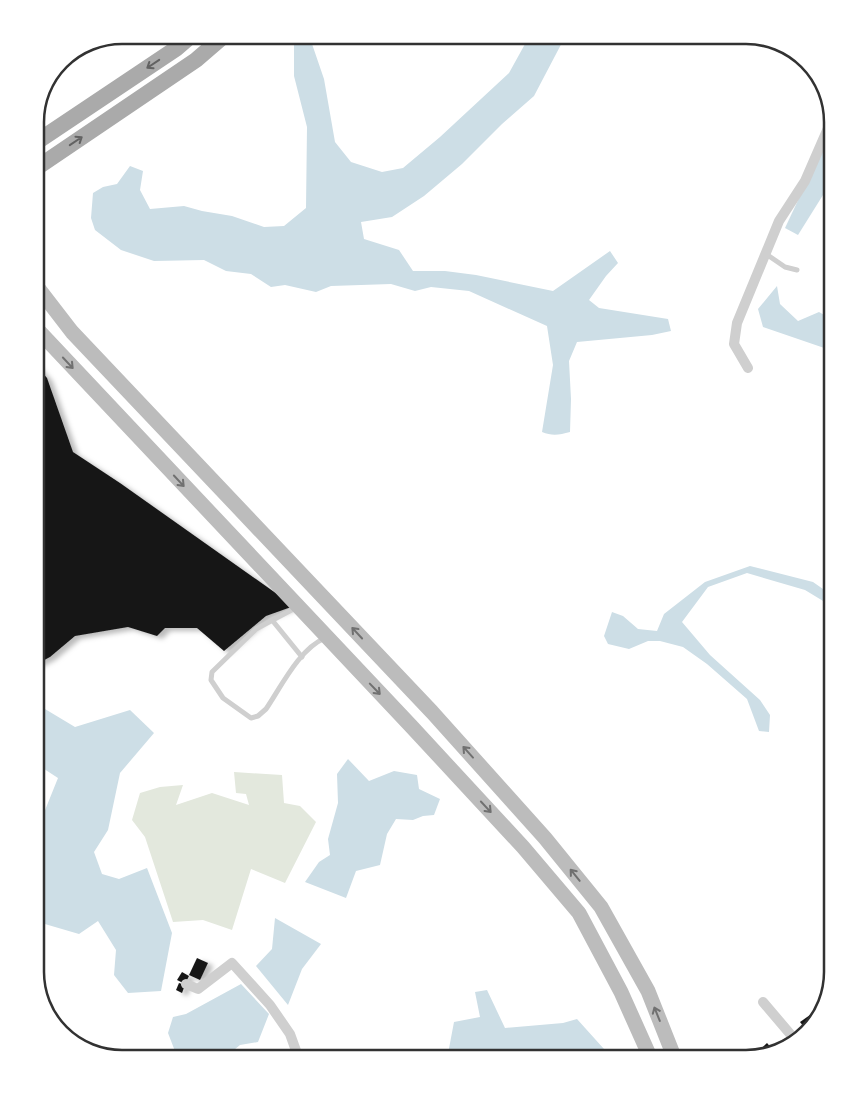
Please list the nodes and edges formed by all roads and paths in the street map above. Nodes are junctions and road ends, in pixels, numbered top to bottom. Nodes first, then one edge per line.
1 (182, 44) edge
2 (215, 44) edge
3 (44, 137) edge
4 (824, 137) edge
5 (44, 163) edge
6 (765, 254) junction
7 (797, 270) dead end
8 (44, 296) edge
9 (44, 337) edge
10 (748, 368) dead end
11 (297, 606) junction
12 (272, 620) junction
13 (326, 637) junction
14 (302, 657) junction
15 (432, 712) junction
16 (410, 726) junction
17 (186, 984) dead end
18 (763, 1002) dead end
19 (792, 1036) edge
20 (295, 1050) edge
21 (647, 1050) edge
22 (671, 1050) edge

1 -> 3 main road
5 -> 2 main road
4 - 6 street
6 - 7 lane
6 - 10 street
15 -> 8 main road
9 -> 11 main road
11 - 12 lane
11 - 13 main road
12 - 14 lane
12 - 14 lane
13 - 14 lane
13 -> 16 main road
15 - 16 main road
22 -> 15 main road
16 -> 21 main road
17 - 20 street
18 - 19 street

